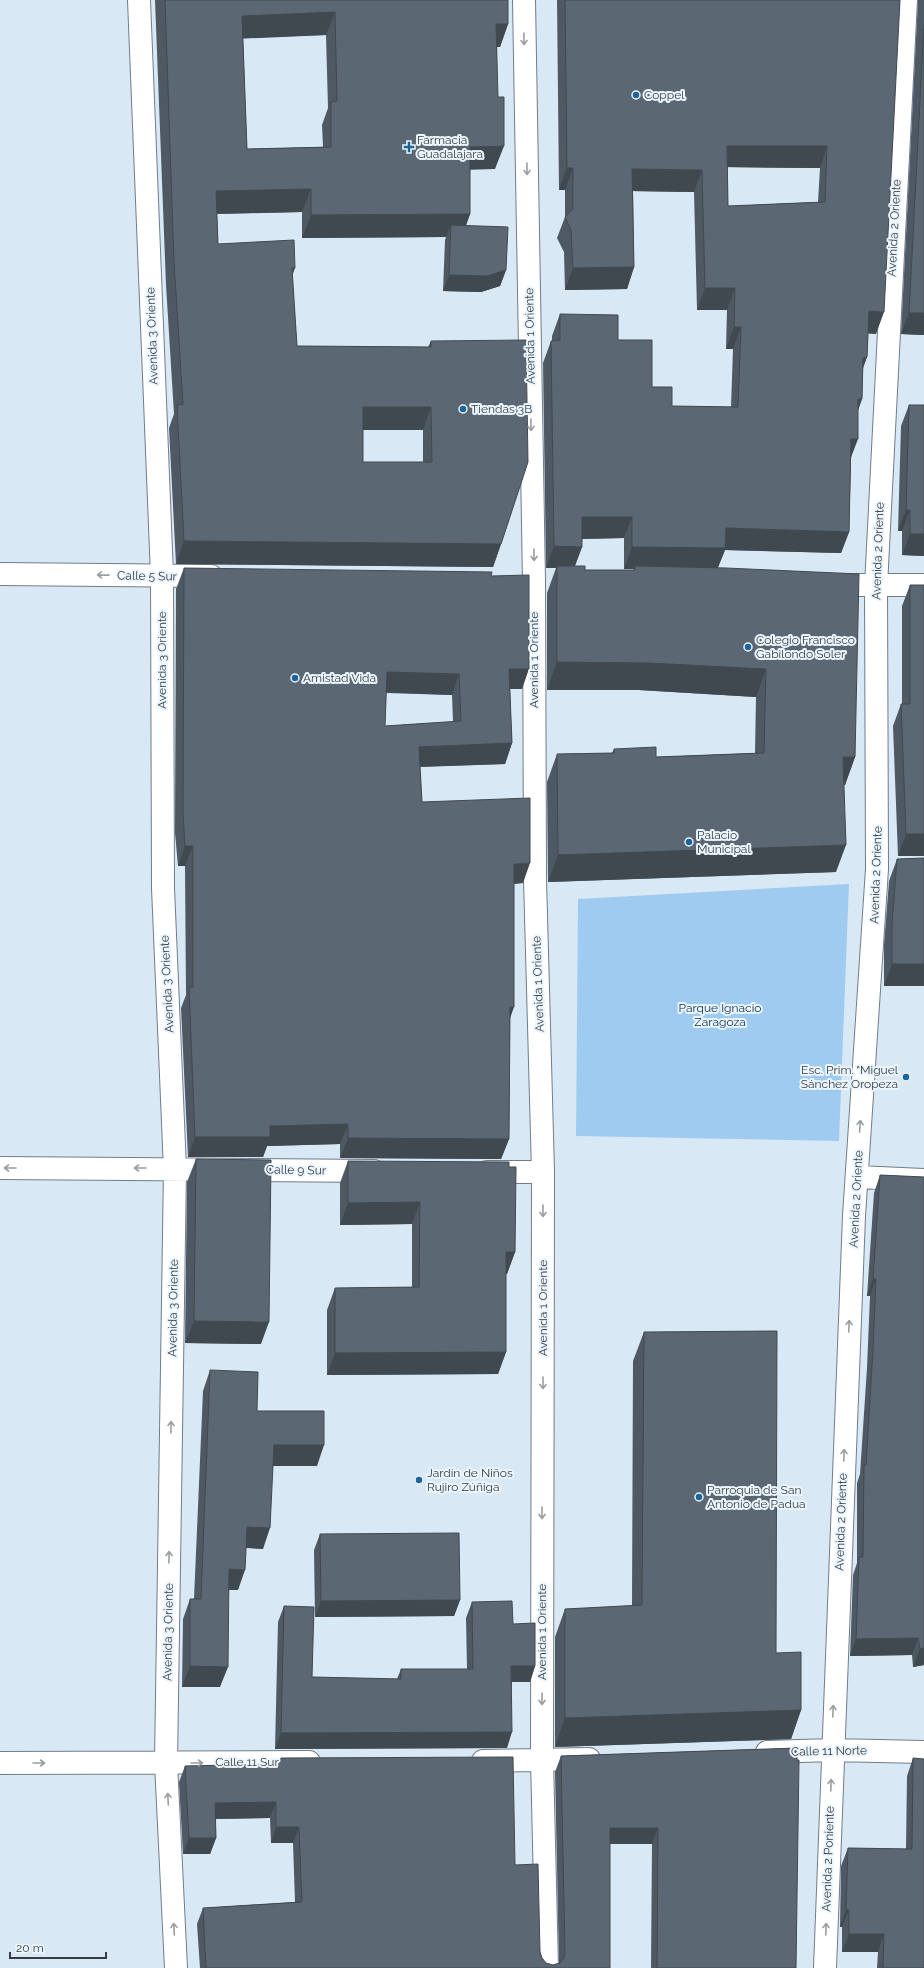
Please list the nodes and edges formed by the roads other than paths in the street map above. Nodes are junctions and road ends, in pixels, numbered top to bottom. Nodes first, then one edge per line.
1 (139, 0) edge
2 (524, 0) edge
3 (906, 0) edge
4 (0, 574) edge
5 (162, 576) junction
6 (234, 577) edge
7 (510, 581) edge
8 (534, 581) junction
9 (558, 582) edge
10 (812, 585) edge
11 (924, 585) edge
12 (876, 586) junction
13 (901, 868) edge
14 (878, 869) junction
15 (0, 1168) edge
16 (175, 1169) junction
17 (394, 1171) edge
18 (465, 1171) edge
19 (543, 1172) junction
20 (857, 1177) junction
21 (924, 1180) edge
22 (832, 1750) junction
23 (924, 1752) edge
24 (746, 1753) edge
25 (612, 1758) edge
26 (542, 1760) junction
27 (462, 1761) edge
28 (326, 1762) edge
29 (0, 1763) edge
30 (166, 1763) junction
31 (176, 1968) edge
32 (547, 1968) edge
33 (825, 1968) edge

1 - 5 street, Avenida 3 Oriente
2 -> 8 street, Avenida 1 Oriente
3 - 12 street, Avenida 2 Oriente
5 -> 4 street, Calle 5 Sur
5 - 6 street, Calle 5 Sur
5 - 16 street, Avenida 3 Oriente
7 - 8 street
8 - 9 street
8 - 19 street, Avenida 1 Oriente
10 - 12 street
11 - 12 street
12 - 14 street, Avenida 2 Oriente
13 - 14 street
20 -> 14 street, Avenida 2 Oriente
16 -> 15 street, Calle 9 Sur
16 - 17 street, Calle 9 Sur
30 -> 16 street, Avenida 3 Oriente
18 - 19 street
19 -> 26 street, Avenida 1 Oriente
20 - 21 street
22 -> 20 street, Avenida 2 Oriente
22 - 23 street, Calle 11 Norte
22 - 24 street, Calle 11 Norte
33 -> 22 street, Avenida 2 Poniente
25 - 26 street
26 - 27 street
26 - 32 street, Avenida 1 Oriente
30 -> 28 street, Calle 11 Sur
29 -> 30 street, Calle 11 Sur
31 -> 30 street, Avenida 3 Oriente

